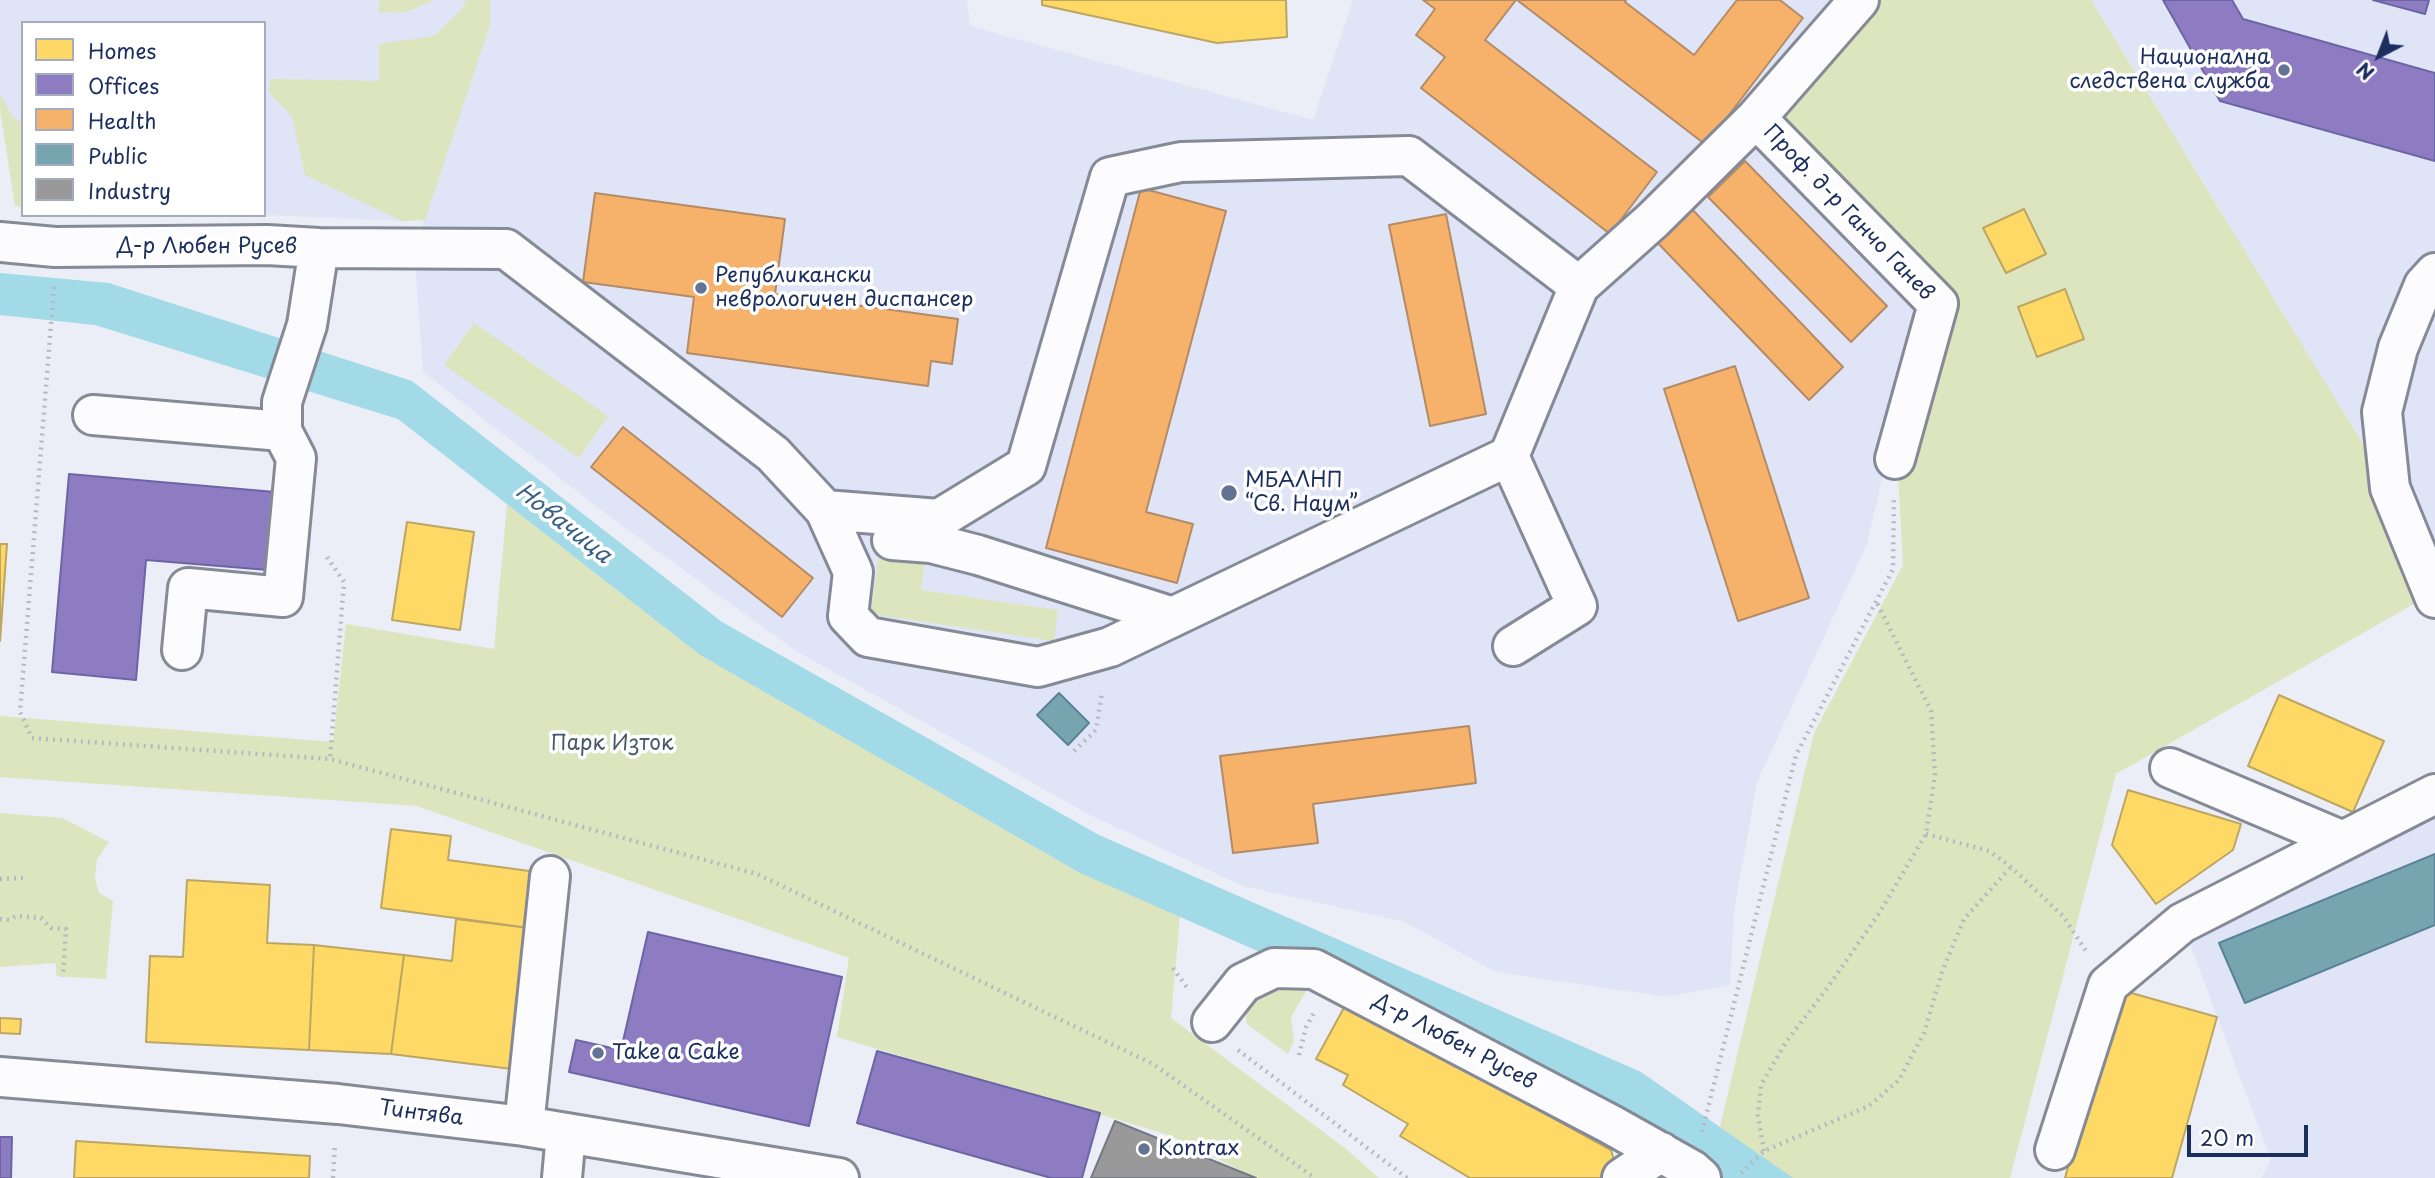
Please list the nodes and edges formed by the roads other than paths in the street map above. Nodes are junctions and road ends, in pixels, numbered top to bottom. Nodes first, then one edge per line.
1 (1858, 0) edge
2 (1756, 118) junction
3 (0, 242) edge
4 (319, 248) junction
5 (2435, 274) edge
6 (1579, 286) junction
7 (93, 415) dead end
8 (282, 417) junction
9 (1509, 456) junction
10 (1895, 459) road end
11 (831, 523) junction
12 (2435, 597) edge
13 (1173, 617) junction
14 (1513, 646) dead end
15 (182, 650) dead end
16 (2171, 768) dead end
17 (2435, 794) edge
18 (2343, 841) junction
19 (550, 876) dead end
20 (1212, 1022) road end
21 (0, 1077) edge
22 (524, 1126) junction
23 (566, 1133) junction
24 (2056, 1150) dead end
25 (1685, 1167) edge
26 (562, 1178) edge
27 (839, 1178) edge
28 (1622, 1178) edge

1 - 2 street, Проф. д-р Ганчо Ганев
2 - 6 street
2 - 10 street, Проф. д-р Ганчо Ганев
3 - 4 street, Д-р Любен Русев
4 - 8 street
4 - 11 street, Д-р Любен Русев
5 - 12 street
6 - 9 street
6 - 11 street
7 - 8 street
8 - 15 street
9 - 13 street
9 - 14 street
11 - 13 street
11 - 13 street
16 - 18 street
17 - 18 street
18 - 24 street
19 - 22 street
20 - 25 street, Д-р Любен Русев
21 - 22 street, Тинтява
22 - 23 street, Тинтява
23 - 26 street
23 - 27 street, Тинтява
25 - 28 street

